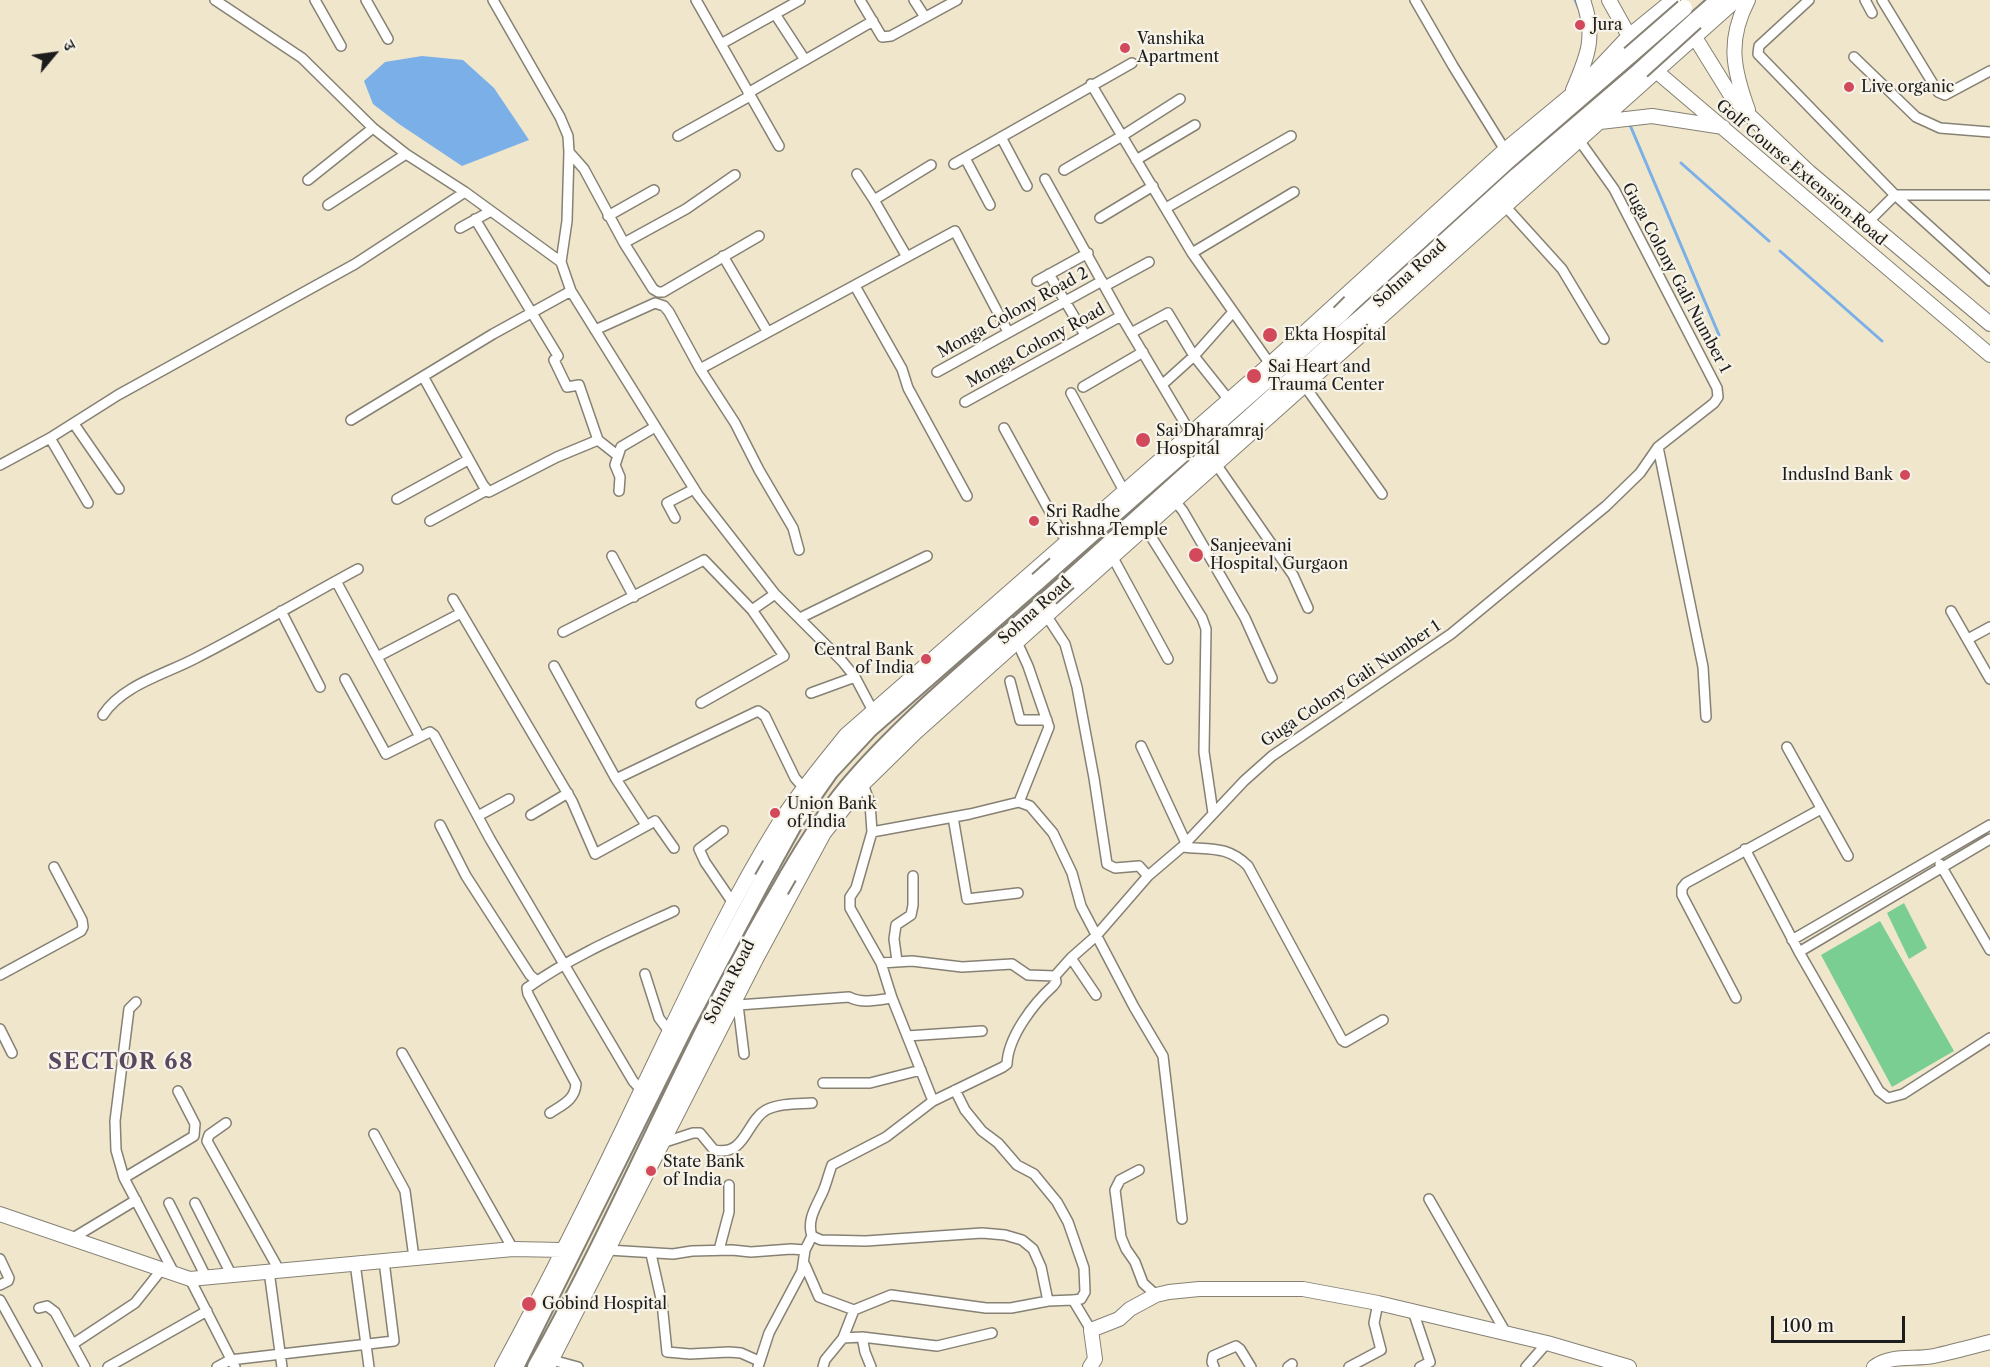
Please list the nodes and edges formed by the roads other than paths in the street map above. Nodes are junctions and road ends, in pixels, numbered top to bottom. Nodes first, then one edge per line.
1 (215, 0) edge
2 (315, 0) edge
3 (366, 0) edge
4 (493, 0) edge
5 (696, 0) edge
6 (800, 0) edge
7 (860, 0) edge
8 (914, 0) edge
9 (957, 0) edge
10 (1415, 0) edge
11 (1583, 0) edge
12 (1609, 0) edge
13 (1719, 0) edge
14 (1736, 0) edge
15 (1748, 0) edge
16 (1809, 0) edge
17 (1865, 0) edge
18 (1882, 0) edge
19 (1678, 2) edge
20 (1872, 13) dead end
21 (775, 14) junction
22 (925, 18) junction
23 (873, 21) junction
24 (1695, 29) junction
25 (1629, 36) junction
26 (388, 39) dead end
27 (722, 44) junction
28 (341, 46) dead end
29 (1854, 57) dead end
30 (805, 60) junction
31 (1132, 63) dead end
32 (1649, 70) junction
33 (1990, 71) edge
34 (1091, 84) junction
35 (749, 94) junction
36 (1571, 94) junction
37 (1180, 99) dead end
38 (1750, 116) junction
39 (1599, 122) junction
40 (1195, 125) dead end
41 (1722, 127) junction
42 (373, 128) junction
43 (1990, 132) edge
44 (678, 136) dead end
45 (1122, 136) junction
46 (1291, 136) dead end
47 (1001, 137) junction
48 (1579, 140) junction
49 (779, 146) dead end
50 (1505, 150) junction
51 (569, 152) junction
52 (406, 154) junction
53 (965, 158) junction
54 (1136, 160) junction
55 (954, 164) dead end
56 (931, 165) dead end
57 (1064, 170) dead end
58 (857, 174) dead end
59 (735, 175) dead end
60 (1045, 179) dead end
61 (308, 180) dead end
62 (1027, 186) dead end
63 (1153, 186) junction
64 (654, 190) dead end
65 (465, 192) junction
66 (1294, 192) dead end
67 (1990, 193) edge
68 (1895, 195) junction
69 (874, 200) junction
70 (328, 205) dead end
71 (990, 205) dead end
72 (1505, 206) junction
73 (1166, 208) junction
74 (491, 211) junction
75 (608, 216) junction
76 (1100, 218) dead end
77 (475, 219) junction
78 (1869, 221) junction
79 (460, 228) dead end
80 (759, 236) dead end
81 (624, 243) junction
82 (1088, 253) junction
83 (1192, 253) junction
84 (723, 256) junction
85 (907, 257) junction
86 (561, 262) junction
87 (1149, 262) dead end
88 (1048, 274) junction
89 (1037, 281) dead end
90 (1990, 281) edge
91 (1104, 283) junction
92 (855, 286) junction
93 (571, 291) junction
94 (1064, 301) junction
95 (1343, 306) junction
96 (1233, 312) junction
97 (531, 313) junction
98 (1121, 316) junction
99 (1990, 324) edge
100 (1359, 325) junction
101 (595, 330) junction
102 (767, 331) junction
103 (1008, 332) junction
104 (1131, 333) junction
105 (1084, 335) junction
106 (1604, 339) dead end
107 (1143, 352) junction
108 (1990, 355) edge
109 (1194, 356) junction
110 (1270, 364) junction
111 (700, 369) junction
112 (937, 372) dead end
113 (424, 378) junction
114 (1163, 384) junction
115 (1304, 385) junction
116 (1083, 387) dead end
117 (1071, 393) dead end
118 (1229, 400) junction
119 (965, 402) dead end
120 (351, 420) dead end
121 (74, 424) junction
122 (655, 427) junction
123 (1004, 428) dead end
124 (1190, 432) junction
125 (50, 438) junction
126 (598, 440) junction
127 (1658, 447) junction
128 (617, 455) junction
129 (468, 460) junction
130 (1216, 464) junction
131 (0, 465) edge
132 (119, 489) dead end
133 (694, 489) junction
134 (487, 490) junction
135 (619, 491) dead end
136 (1124, 491) junction
137 (1382, 494) dead end
138 (966, 496) dead end
139 (397, 499) dead end
140 (1175, 501) junction
141 (88, 503) dead end
142 (675, 518) dead end
143 (430, 521) dead end
144 (1145, 527) junction
145 (1066, 542) junction
146 (799, 550) dead end
147 (612, 556) dead end
148 (927, 556) dead end
149 (1112, 556) junction
150 (358, 569) dead end
151 (1044, 570) junction
152 (336, 581) junction
153 (1068, 589) junction
154 (776, 594) junction
155 (634, 597) junction
156 (453, 599) dead end
157 (1308, 608) dead end
158 (752, 610) junction
159 (1951, 610) dead end
160 (281, 611) junction
161 (461, 613) junction
162 (1046, 615) junction
163 (800, 618) junction
164 (1990, 627) edge
165 (563, 632) dead end
166 (1968, 639) junction
167 (1017, 642) junction
168 (376, 657) junction
169 (1168, 659) dead end
170 (554, 666) dead end
171 (855, 677) junction
172 (1272, 678) dead end
173 (345, 679) dead end
174 (1990, 679) edge
175 (1010, 681) dead end
176 (320, 687) dead end
177 (811, 693) dead end
178 (701, 703) dead end
179 (873, 711) junction
180 (103, 715) dead end
181 (1706, 717) dead end
182 (1047, 720) junction
183 (420, 737) junction
184 (1141, 746) dead end
185 (1787, 747) dead end
186 (616, 779) junction
187 (863, 784) junction
188 (803, 787) junction
189 (568, 793) junction
190 (509, 799) dead end
191 (1019, 802) junction
192 (1821, 809) junction
193 (1213, 813) junction
194 (531, 815) dead end
195 (478, 816) junction
196 (953, 818) junction
197 (440, 825) dead end
198 (646, 825) junction
199 (1990, 825) edge
200 (723, 831) dead end
201 (872, 832) junction
202 (1990, 839) edge
203 (1184, 845) junction
204 (674, 848) dead end
205 (1745, 849) junction
206 (1848, 856) dead end
207 (1936, 857) junction
208 (54, 867) dead end
209 (1942, 868) junction
210 (763, 870) junction
211 (914, 876) dead end
212 (1148, 876) junction
213 (787, 885) junction
214 (1018, 893) dead end
215 (734, 903) junction
216 (674, 911) dead end
217 (1096, 936) junction
218 (1792, 940) junction
219 (1990, 950) edge
220 (1798, 952) junction
221 (1071, 958) junction
222 (897, 961) junction
223 (881, 963) junction
224 (563, 966) junction
225 (645, 974) dead end
226 (0, 975) edge
227 (1055, 976) junction
228 (537, 981) junction
229 (1096, 995) dead end
230 (892, 998) junction
231 (1736, 998) dead end
232 (136, 1002) dead end
233 (736, 1004) junction
234 (1383, 1020) dead end
235 (0, 1029) edge
236 (668, 1030) junction
237 (982, 1031) dead end
238 (907, 1036) junction
239 (1990, 1038) edge
240 (12, 1053) dead end
241 (402, 1053) dead end
242 (744, 1054) dead end
243 (921, 1070) junction
244 (823, 1083) dead end
245 (641, 1090) junction
246 (955, 1090) junction
247 (178, 1091) dead end
248 (933, 1101) junction
249 (812, 1103) dead end
250 (550, 1113) dead end
251 (226, 1123) dead end
252 (374, 1134) dead end
253 (662, 1143) junction
254 (1139, 1170) dead end
255 (124, 1178) junction
256 (729, 1185) dead end
257 (1429, 1199) dead end
258 (136, 1200) junction
259 (169, 1203) dead end
260 (195, 1203) dead end
261 (0, 1214) edge
262 (1182, 1219) dead end
263 (812, 1236) junction
264 (73, 1238) junction
265 (513, 1249) junction
266 (562, 1250) junction
267 (608, 1250) junction
268 (719, 1250) junction
269 (805, 1250) junction
270 (651, 1254) junction
271 (414, 1258) junction
272 (0, 1259) edge
273 (384, 1260) junction
274 (355, 1263) junction
275 (805, 1265) junction
276 (274, 1270) junction
277 (168, 1271) junction
278 (231, 1274) junction
279 (206, 1277) junction
280 (189, 1279) junction
281 (0, 1285) edge
282 (1156, 1295) junction
283 (0, 1300) edge
284 (1074, 1300) junction
285 (1048, 1301) junction
286 (1378, 1303) junction
287 (39, 1308) dead end
288 (854, 1310) junction
289 (207, 1311) junction
290 (1413, 1311) junction
291 (1091, 1330) junction
292 (992, 1333) dead end
293 (1506, 1333) junction
294 (862, 1337) junction
295 (843, 1338) junction
296 (1990, 1342) edge
297 (1548, 1343) junction
298 (73, 1344) junction
299 (366, 1344) junction
300 (280, 1354) junction
301 (233, 1364) edge
302 (550, 1364) edge
303 (759, 1364) edge
304 (1431, 1364) edge
305 (37, 1367) edge
306 (85, 1367) edge
307 (108, 1367) edge
308 (217, 1367) edge
309 (282, 1367) edge
310 (369, 1367) edge
311 (502, 1367) edge
312 (516, 1367) edge
313 (536, 1367) edge
314 (578, 1367) edge
315 (823, 1367) edge
316 (871, 1367) edge
317 (1090, 1367) edge
318 (1214, 1367) edge
319 (1251, 1367) edge
320 (1349, 1367) edge
321 (1420, 1367) edge
322 (1526, 1367) edge
323 (1629, 1367) edge
324 (1874, 1367) edge

1 - 42 street
2 - 28 street
3 - 26 street
4 - 51 street
5 - 27 street
6 - 21 street
7 - 23 street
8 - 22 street
9 - 22 street
10 - 50 street
11 - 36 main road
12 - 25 main road, Golf Course Extension Road
13 - 24 highway, Sohna Road
14 - 24 main road
15 - 38 main road
16 - 68 street
17 - 20 street
18 - 33 street
19 - 24 main road, Golf Course Extension Road
19 - 25 main road
19 - 95 highway, Sohna Road, bridge
21 - 27 street
21 - 30 street
22 - 23 street
23 - 30 street
24 - 32 highway, Sohna Road, bridge
24 - 38 main road, Golf Course Extension Road
25 - 32 main road, Golf Course Extension Road
25 - 36 main road
27 - 35 street
29 - 43 street
30 - 35 street
31 - 34 street
32 - 39 main road
32 - 41 main road, Golf Course Extension Road
32 - 100 highway, Sohna Road
34 - 45 street
34 - 47 street
35 - 44 street
35 - 49 street
36 - 50 main road
37 - 45 street
38 - 78 main road, Golf Course Extension Road
39 - 41 main road
39 - 48 main road
40 - 54 street
41 - 108 main road, Golf Course Extension Road
42 - 52 street
42 - 61 street
45 - 54 street
45 - 57 street
46 - 73 street
47 - 53 street
47 - 62 street
48 - 72 main road
48 - 127 street, Guga Colony Gali Number 1
50 - 95 main road
51 - 75 street
51 - 86 street
52 - 65 street
52 - 70 street
53 - 55 street
53 - 71 street
54 - 63 street
56 - 69 street
58 - 69 street
59 - 81 street
60 - 82 street, Monga Colony Road
63 - 73 street
63 - 76 street
64 - 75 street
65 - 74 street
65 - 121 street
66 - 83 street
67 - 68 street
68 - 78 street
68 - 90 street
69 - 85 street
72 - 100 main road
72 - 106 street
73 - 83 street
74 - 77 street
74 - 86 street
75 - 81 street
77 - 79 street
77 - 97 street
78 - 99 main road, Golf Course Extension Road
80 - 84 street
81 - 84 street
82 - 88 street
82 - 91 street, Monga Colony Road
83 - 96 street
84 - 102 street
85 - 92 street
85 - 103 street
86 - 93 street
87 - 91 street, Monga Colony Road 2
88 - 89 street
88 - 94 street
91 - 94 street, Monga Colony Road 2
91 - 98 street, Monga Colony Road
92 - 102 street
92 - 138 street
93 - 97 street
93 - 101 street
94 - 103 street, Monga Colony Road 2
94 - 105 street
95 - 100 main road
95 - 110 main road
95 - 151 highway, Sohna Road
96 - 109 street
96 - 110 street
97 - 113 street
97 - 126 street
98 - 104 street, Monga Colony Road
98 - 105 street, Monga Colony Road
100 - 115 main road
100 - 153 highway, Sohna Road
101 - 111 street
101 - 122 street
102 - 111 street
103 - 112 street, Monga Colony Road 2
104 - 107 street, Monga Colony Road
104 - 109 street
105 - 119 street, Monga Colony Road
107 - 114 street, Monga Colony Road
107 - 116 street
109 - 114 street
109 - 118 street
110 - 118 main road
111 - 146 street
113 - 120 street
113 - 129 street
114 - 124 street, Monga Colony Road
115 - 130 main road
115 - 137 street
117 - 136 street
118 - 124 main road
121 - 125 street
121 - 132 street
122 - 128 street
122 - 133 street
123 - 145 street
124 - 136 main road
125 - 131 street
125 - 141 street
126 - 128 street
126 - 134 street
127 - 181 street
127 - 193 street, Guga Colony Gali Number 1
128 - 135 street
129 - 134 street
129 - 139 street
130 - 140 main road
130 - 157 street
133 - 142 street
133 - 154 street
134 - 143 street
136 - 145 main road
140 - 144 main road
140 - 172 street
144 - 149 main road
144 - 193 street
145 - 151 main road
147 - 155 street
148 - 163 street
149 - 153 main road
149 - 169 street
150 - 152 street
151 - 153 main road
151 - 179 main road
151 - 210 highway, Sohna Road
152 - 160 street
152 - 168 street
153 - 162 main road
153 - 213 highway, Sohna Road, bridge
154 - 158 street
154 - 163 street
155 - 158 street
155 - 165 street
156 - 161 street
158 - 178 street
159 - 166 street
160 - 176 street
160 - 180 street
161 - 168 street
161 - 189 street
162 - 167 main road
162 - 212 street
163 - 171 street
164 - 166 street
166 - 174 street
167 - 182 street
167 - 187 main road
168 - 183 street
170 - 186 street
171 - 177 street
171 - 179 street
173 - 183 street
175 - 182 street
179 - 188 main road
182 - 191 street
183 - 195 street
184 - 203 street
185 - 192 street
186 - 188 street
186 - 198 street
187 - 201 street
187 - 213 main road
188 - 210 main road
189 - 194 street
189 - 198 street
190 - 195 street
191 - 196 street
191 - 217 street
192 - 205 street
192 - 206 street
193 - 203 street, Guga Colony Gali Number 1
195 - 224 street
196 - 201 street
196 - 214 street
197 - 228 street
198 - 204 street
199 - 207 street
200 - 215 street
201 - 223 street
202 - 209 street
203 - 212 street, Guga Colony Gali Number 1
203 - 234 street
205 - 218 street
205 - 231 street
207 - 209 street
207 - 218 street
208 - 226 street
209 - 219 street
209 - 220 street
210 - 213 main road
210 - 215 main road
210 - 312 highway, Sohna Road
211 - 222 street
212 - 217 street, Guga Colony Gali Number 1
213 - 233 main road
213 - 313 highway, Sohna Road
215 - 236 main road
216 - 224 street
217 - 221 street, Guga Colony Gali Number 1
217 - 262 street
218 - 220 street
220 - 239 street
221 - 227 street, Guga Colony Gali Number 1
221 - 229 street
222 - 223 street
222 - 227 street
223 - 230 street
224 - 228 street
224 - 245 street
225 - 236 street
227 - 246 street, Guga Colony Gali Number 1
228 - 250 street
230 - 233 street
230 - 238 street
232 - 255 street
233 - 242 street
233 - 253 main road
235 - 240 street
236 - 245 main road
237 - 238 street
238 - 243 street
241 - 265 street
243 - 244 street
243 - 248 street
245 - 266 main road
246 - 248 street, Guga Colony Gali Number 1
246 - 284 street
247 - 255 street
248 - 263 street, Guga Colony Gali Number 1
249 - 253 street
251 - 276 street
252 - 271 street
253 - 267 main road
254 - 282 street
255 - 258 street
256 - 268 street
257 - 293 street
258 - 264 street
258 - 277 street
259 - 279 street
260 - 278 street
261 - 264 main road
263 - 269 street
263 - 285 street
264 - 277 main road
265 - 266 main road
265 - 271 main road
266 - 311 main road
267 - 270 street
267 - 302 main road
268 - 269 street
268 - 270 street
269 - 275 street
270 - 303 street
271 - 273 main road
272 - 281 street
273 - 274 main road
273 - 299 street
274 - 276 main road
274 - 299 street
275 - 288 street
275 - 303 street
276 - 278 main road
276 - 300 street
277 - 280 main road
277 - 298 street
278 - 279 main road
279 - 280 main road
280 - 289 street
282 - 286 main road
282 - 291 main road
283 - 305 street
284 - 285 street
284 - 291 street
285 - 288 street
286 - 290 main road
286 - 320 street
287 - 298 street
288 - 295 street
289 - 301 street
289 - 307 street
290 - 293 main road
290 - 304 street
291 - 317 main road
292 - 294 street
293 - 297 main road
294 - 295 street
294 - 316 street
295 - 315 street
296 - 324 main road
297 - 322 street
297 - 323 main road
298 - 306 street
299 - 300 street
299 - 310 street
300 - 301 street
300 - 309 street
301 - 308 street
302 - 314 street
304 - 321 street
318 - 319 street

